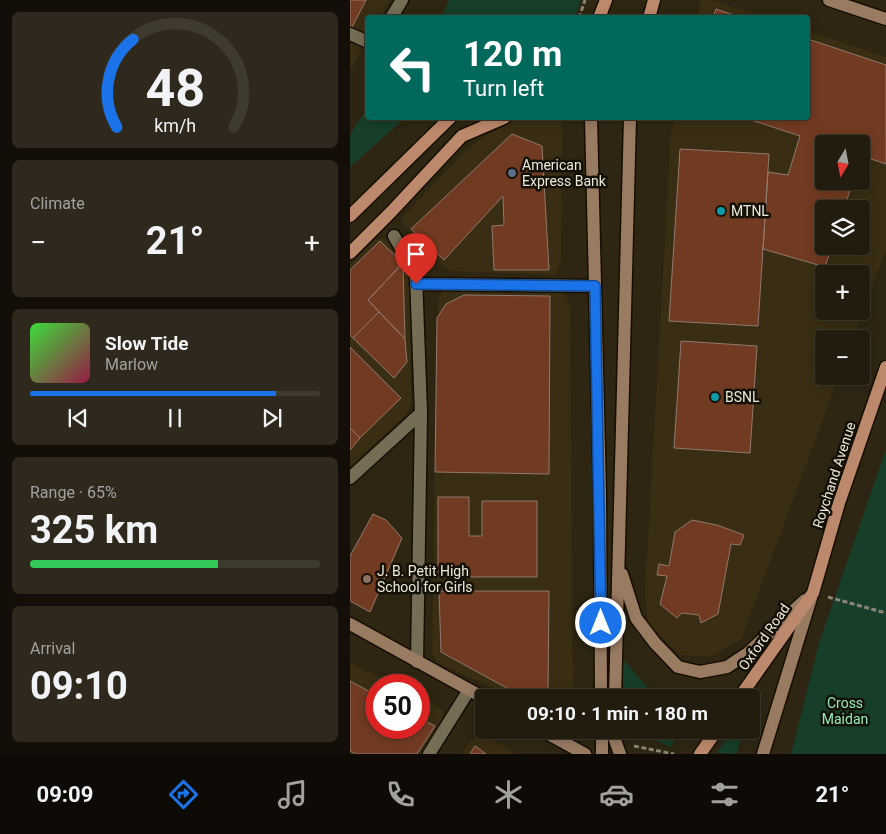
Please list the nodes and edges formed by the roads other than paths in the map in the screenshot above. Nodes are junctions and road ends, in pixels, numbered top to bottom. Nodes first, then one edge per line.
1 (402, 0) edge
2 (606, 0) edge
3 (654, 0) edge
4 (829, 0) edge
5 (393, 15) edge
6 (600, 15) edge
7 (650, 15) edge
8 (886, 19) edge
9 (350, 34) edge
10 (365, 41) edge
11 (448, 120) edge
12 (499, 120) edge
13 (592, 120) edge
14 (630, 120) edge
15 (350, 216) edge
16 (394, 236) dead end
17 (350, 253) edge
18 (416, 279) junction
19 (595, 286) junction
20 (886, 367) edge
21 (421, 413) junction
22 (350, 478) edge
23 (619, 564) junction
24 (813, 593) junction
25 (350, 624) edge
26 (417, 662) junction
27 (601, 689) edge
28 (615, 689) edge
29 (745, 689) edge
30 (469, 690) junction
31 (475, 693) edge
32 (558, 739) edge
33 (602, 739) edge
34 (615, 739) edge
35 (710, 739) edge
36 (428, 754) edge
37 (585, 754) edge
38 (602, 754) edge
39 (620, 754) edge
40 (700, 754) edge
41 (763, 754) edge

1 - 5 street
2 - 6 main road
3 - 7 main road
4 - 8 main road
9 - 10 street
11 - 15 main road
12 - 17 main road
13 - 19 main road
14 - 23 main road
16 - 18 street
18 - 19 street
18 - 21 street
19 - 27 main road
20 - 24 main road, Roychand Avenue
21 - 22 street
21 - 26 street
23 - 24 main road
23 - 28 main road
24 - 29 main road, Oxford Road
24 - 41 main road
25 - 26 main road
26 - 30 main road
30 - 31 main road
30 - 36 street
32 - 37 main road
33 - 38 main road
34 - 39 main road
35 - 40 main road

